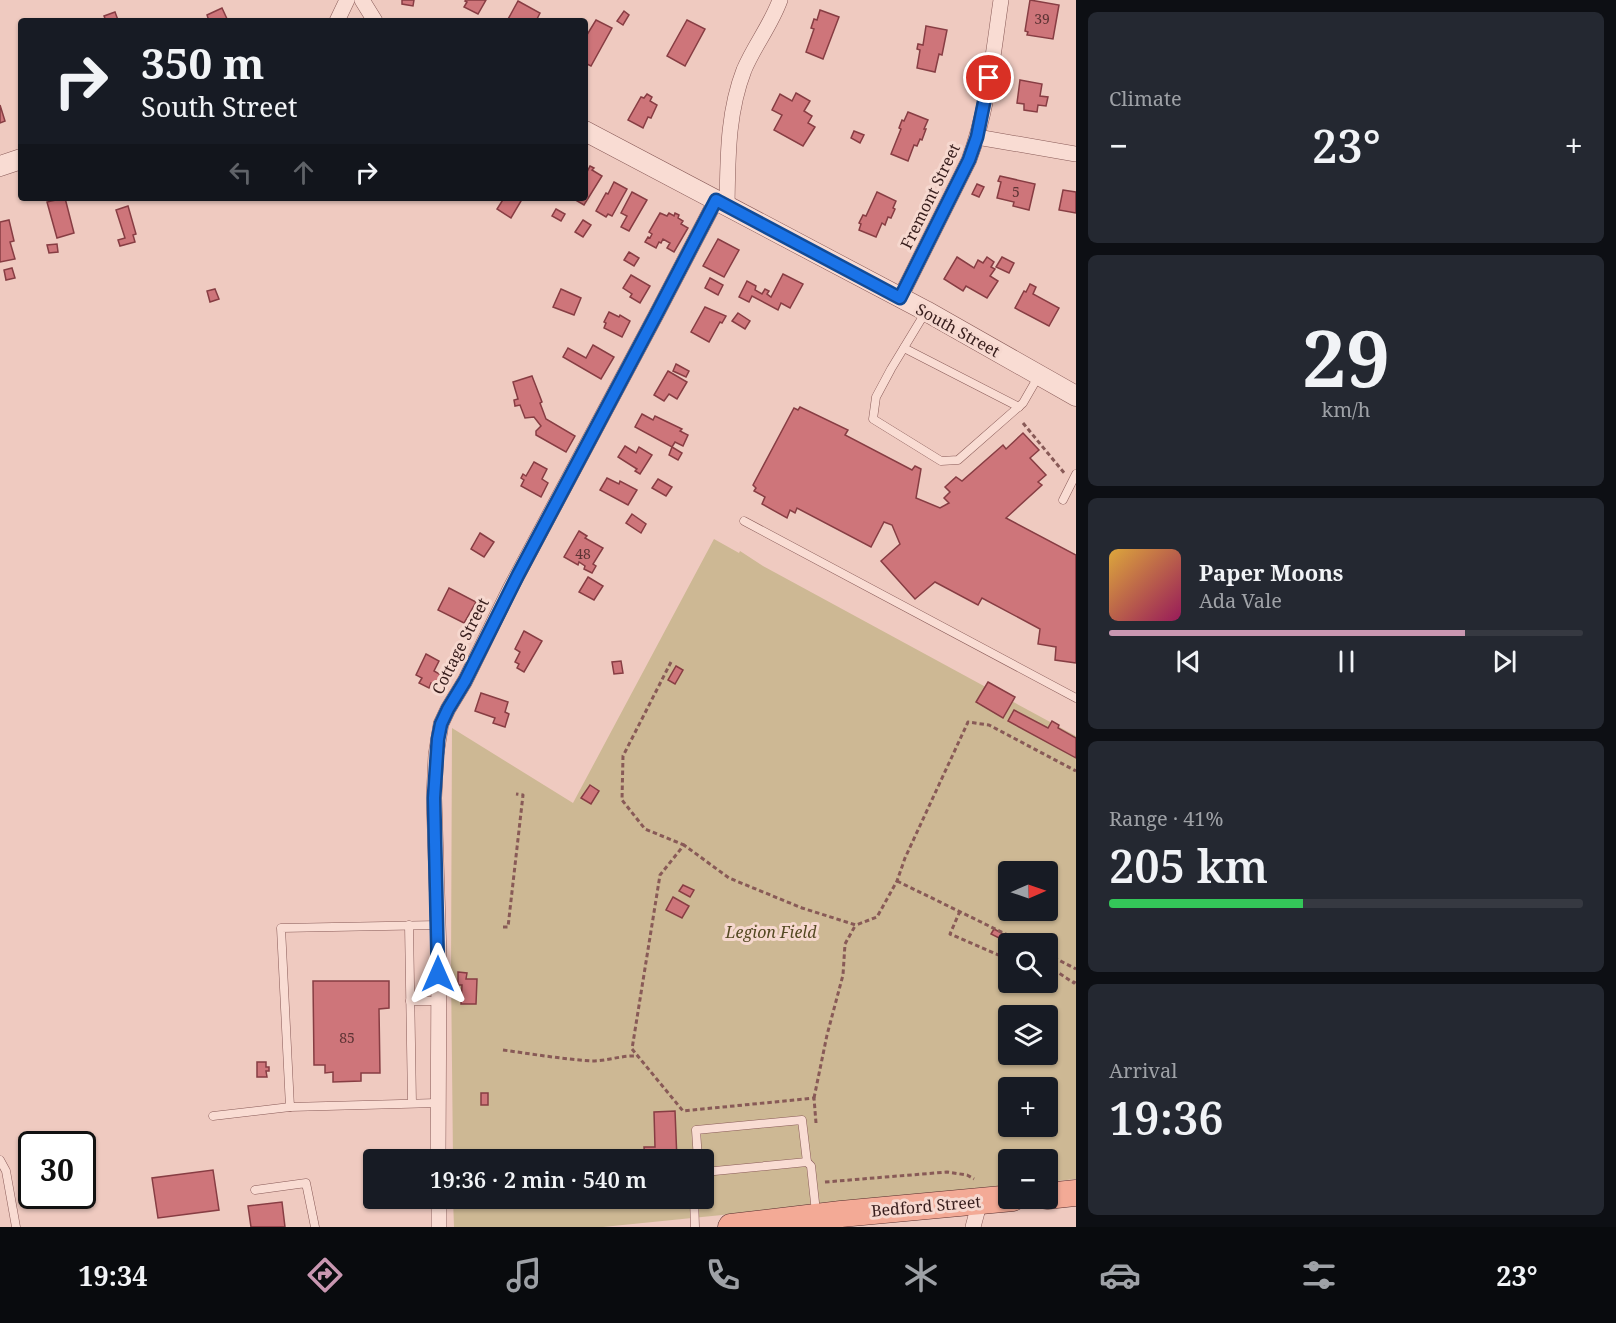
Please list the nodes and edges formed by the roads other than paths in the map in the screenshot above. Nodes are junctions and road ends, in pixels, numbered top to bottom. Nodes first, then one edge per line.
1 (347, 0) edge
2 (362, 0) edge
3 (780, 0) edge
4 (1001, 0) edge
5 (338, 18) edge
6 (373, 18) edge
7 (588, 133) edge
8 (977, 137) junction
9 (1076, 154) edge
10 (18, 160) edge
11 (0, 166) edge
12 (722, 203) junction
13 (900, 298) junction
14 (926, 311) junction
15 (904, 348) junction
16 (1039, 376) junction
17 (1076, 396) edge
18 (1019, 406) junction
19 (1074, 478) edge
20 (1063, 500) dead end
21 (744, 521) dead end
22 (1076, 698) edge
23 (409, 925) junction
24 (438, 925) junction
25 (438, 1000) junction
26 (411, 1001) junction
27 (437, 1103) junction
28 (412, 1104) junction
29 (290, 1107) junction
30 (213, 1116) dead end
31 (438, 1149) edge
32 (697, 1149) edge
33 (0, 1160) edge
34 (807, 1162) junction
35 (714, 1171) edge
36 (4, 1178) edge
37 (255, 1190) dead end
38 (977, 1190) junction
39 (1076, 1193) edge
40 (998, 1195) edge
41 (1058, 1195) edge
42 (439, 1209) edge
43 (695, 1209) edge
44 (817, 1217) junction
45 (16, 1227) edge
46 (315, 1227) edge
47 (439, 1227) edge
48 (696, 1227) edge
49 (731, 1227) edge
50 (974, 1227) edge

1 - 5 street
2 - 6 street
3 - 12 street
4 - 8 street, Fremont Street
7 - 12 street, South Street
8 - 9 street
8 - 13 street, Fremont Street
10 - 11 street
12 - 13 street, South Street
12 - 24 street, Cottage Street
13 - 14 street, South Street
14 - 15 lane
14 - 16 street, South Street
15 - 18 lane
15 - 18 lane
16 - 17 street, South Street
16 - 18 lane
19 - 20 lane
21 - 22 lane
23 - 24 lane
23 - 26 lane
23 - 29 lane
24 - 25 street, Cottage Street
25 - 26 lane
25 - 27 street, Cottage Street
26 - 28 lane
27 - 28 lane
27 - 31 street, Cottage Street
28 - 29 lane
29 - 30 lane
32 - 34 lane
33 - 36 lane
34 - 35 lane
34 - 44 lane
36 - 45 lane
37 - 46 lane
38 - 40 main road, Bedford Street
38 - 44 main road, Bedford Street
38 - 50 street
39 - 41 main road
42 - 47 street
43 - 48 lane
44 - 49 main road, Bedford Street

